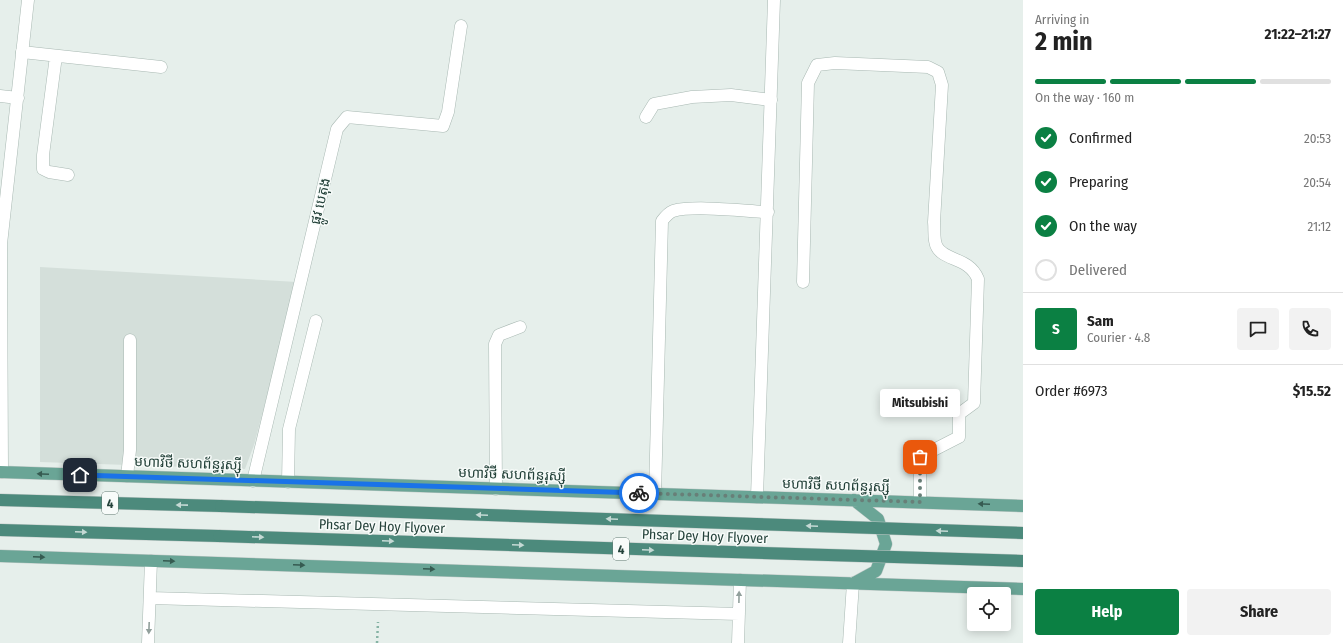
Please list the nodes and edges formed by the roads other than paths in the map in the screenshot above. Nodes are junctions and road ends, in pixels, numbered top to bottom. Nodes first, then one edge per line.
1 (28, 0) edge
2 (774, 0) edge
3 (461, 26) dead end
4 (22, 52) junction
5 (56, 56) junction
6 (161, 67) dead end
7 (0, 96) edge
8 (18, 98) junction
9 (771, 100) junction
10 (646, 117) dead end
11 (68, 175) dead end
12 (768, 212) junction
13 (803, 282) dead end
14 (316, 321) dead end
15 (520, 327) dead end
16 (130, 340) dead end
17 (1, 472) edge
18 (128, 476) junction
19 (253, 481) junction
20 (288, 482) junction
21 (496, 489) junction
22 (655, 494) junction
23 (757, 497) junction
24 (0, 500) edge
25 (854, 500) junction
26 (920, 502) junction
27 (1023, 506) edge
28 (0, 530) edge
29 (1023, 533) edge
30 (0, 556) edge
31 (151, 561) junction
32 (1023, 561) edge
33 (740, 580) junction
34 (853, 583) junction
35 (1023, 589) edge
36 (150, 598) junction
37 (739, 614) junction
38 (148, 643) edge
39 (738, 643) edge
40 (849, 643) edge

1 - 4 street
2 - 9 street
3 - 19 street, ផ្លូវ បេតុង
4 - 5 street
4 - 8 street
5 - 6 street
5 - 11 street
7 - 8 street
8 - 17 street
9 - 10 street
9 - 12 street
12 - 22 street
12 - 23 street
13 - 26 street
14 - 20 street
15 - 21 street
16 - 18 street
18 -> 17 main road, មហាវិថី សហព័ន្ធរុស្ស៊ី
18 - 19 main road, មហាវិថី សហព័ន្ធរុស្ស៊ី
19 - 20 main road, មហាវិថី សហព័ន្ធរុស្ស៊ី
20 - 21 main road, មហាវិថី សហព័ន្ធរុស្ស៊ី
21 - 22 main road, មហាវិថី សហព័ន្ធរុស្ស៊ី
22 - 23 main road, មហាវិថី សហព័ន្ធរុស្ស៊ី
23 - 25 main road, មហាវិថី សហព័ន្ធរុស្ស៊ី
29 -> 24 highway, Phsar Dey Hoy Flyover / 4, bridge
25 - 26 main road, មហាវិថី សហព័ន្ធរុស្ស៊ី
25 - 34 main road
27 -> 26 main road, មហាវិថី សហព័ន្ធរុស្ស៊ី
28 -> 32 highway, Phsar Dey Hoy Flyover / 4, bridge
30 -> 31 main road
31 -> 33 main road
31 - 36 street
33 - 34 main road
37 -> 33 street
34 - 35 main road
34 - 40 street
36 - 37 street
36 -> 38 street
37 - 39 street

